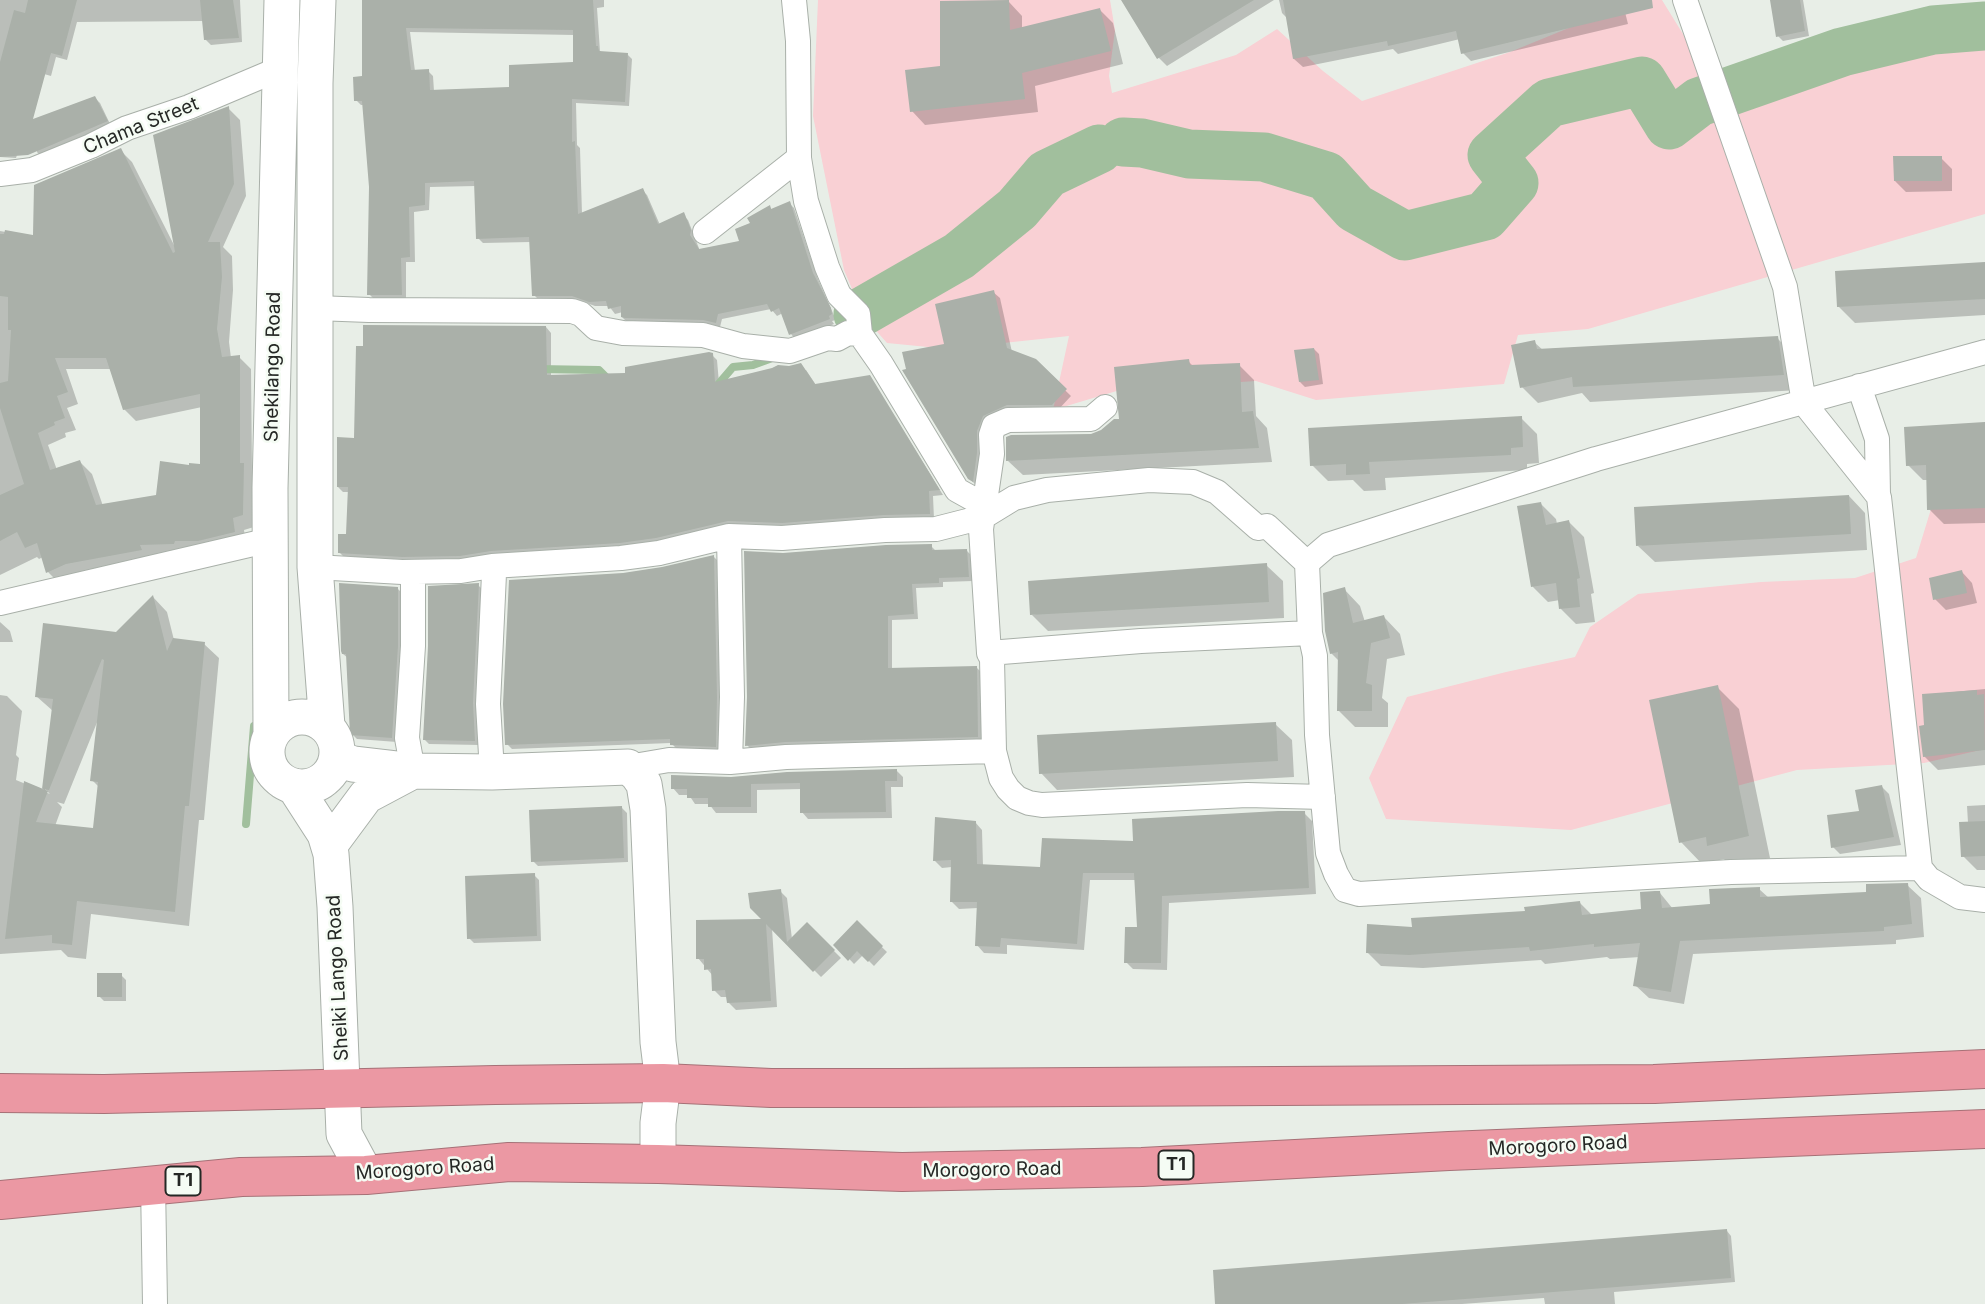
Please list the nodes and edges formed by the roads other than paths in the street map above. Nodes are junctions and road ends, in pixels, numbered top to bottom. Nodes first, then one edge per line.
1 (282, 0) edge
2 (318, 0) edge
3 (794, 0) edge
4 (1685, 0) edge
5 (279, 69) junction
6 (799, 158) junction
7 (0, 174) edge
8 (705, 232) dead end
9 (316, 308) junction
10 (860, 334) junction
11 (1985, 352) edge
12 (1859, 386) junction
13 (1804, 403) junction
14 (1105, 407) dead end
15 (1878, 495) junction
16 (984, 511) junction
17 (729, 536) junction
18 (270, 540) junction
19 (659, 553) junction
20 (1307, 563) junction
21 (315, 573) junction
22 (494, 574) junction
23 (413, 578) junction
24 (0, 603) edge
25 (1310, 633) junction
26 (989, 653) junction
27 (271, 735) junction
28 (332, 742) junction
29 (994, 751) junction
30 (730, 762) junction
31 (628, 767) junction
32 (413, 771) junction
33 (492, 772) junction
34 (294, 786) junction
35 (1323, 797) junction
36 (329, 846) junction
37 (1920, 868) junction
38 (1985, 900) edge
39 (1985, 1069) edge
40 (663, 1083) junction
41 (343, 1090) junction
42 (0, 1093) edge
43 (1985, 1129) edge
44 (658, 1164) junction
45 (366, 1175) junction
46 (153, 1183) junction
47 (0, 1200) edge
48 (155, 1304) edge

1 - 5 main road, Shekilango Road
2 - 9 main road
3 - 6 street
4 - 13 street
5 - 7 street, Chama Street
5 - 18 main road, Shekilango Road
6 - 8 street
6 - 10 street
9 - 10 street
9 - 21 main road
10 - 16 street
11 - 12 street
12 - 13 street
12 - 15 street
13 - 15 street
13 - 20 street
14 - 16 street
15 - 37 street
16 - 17 street
16 - 20 street
16 - 26 street
17 - 19 street
17 - 30 street
18 - 24 street
18 - 27 main road, Shekilango Road
19 - 21 street
19 - 22 street
20 - 25 street
21 - 23 street
21 - 28 main road
22 - 23 street
22 - 33 street
23 - 32 street
25 - 26 street
25 - 35 street
26 - 29 street
27 - 28 main road
27 - 34 main road
28 - 32 main road
28 - 34 main road
29 - 30 street
29 - 35 street
30 - 31 street
31 - 33 main road
31 - 40 main road
32 - 33 main road
32 - 36 main road
34 - 36 main road, Sheiki Lango Road
35 - 37 street
36 - 41 main road, Sheiki Lango Road
37 - 38 street
39 - 40 highway
40 - 41 highway
40 - 44 main road
41 - 42 highway
41 - 45 main road, Sheiki Lango Road
43 - 44 highway, Morogoro Road / T1
44 - 45 highway, Morogoro Road / T1
45 - 46 highway, Morogoro Road / T1
46 - 47 highway, Morogoro Road / T1
46 - 48 street

